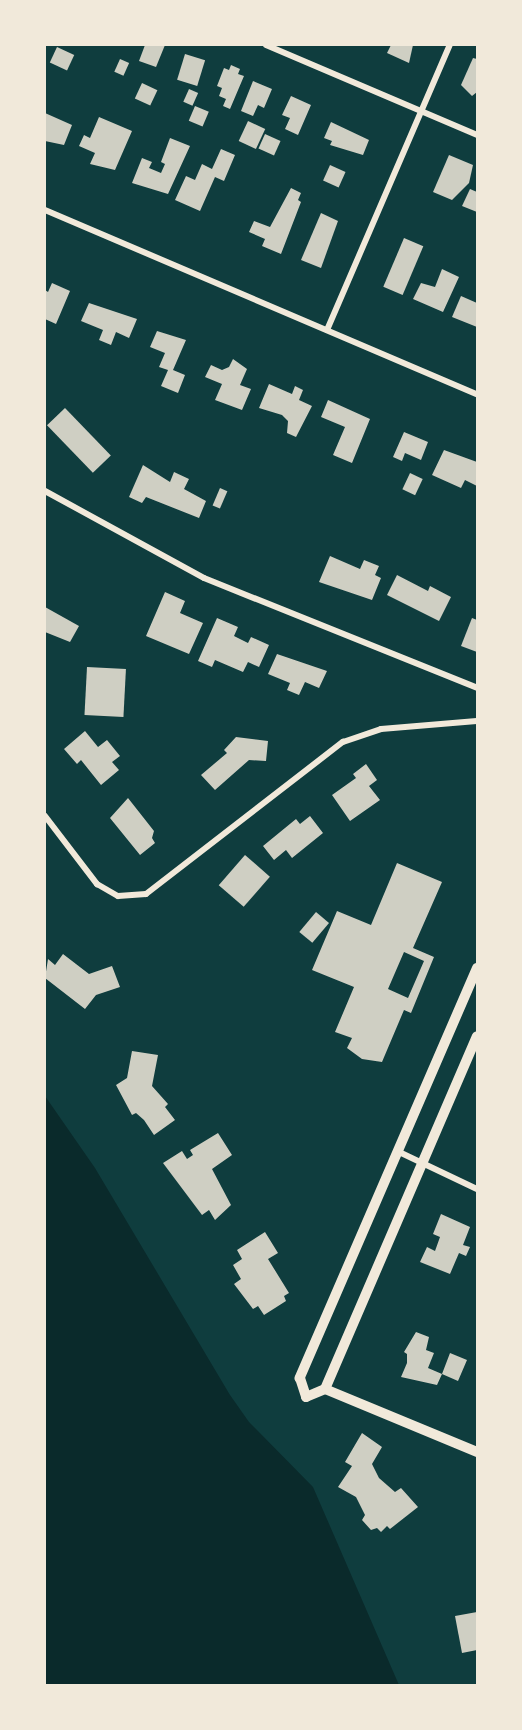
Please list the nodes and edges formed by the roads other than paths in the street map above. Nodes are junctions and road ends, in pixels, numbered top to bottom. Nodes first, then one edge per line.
1 (266, 45) edge
2 (450, 45) edge
3 (422, 111) junction
4 (477, 135) edge
5 (45, 210) edge
6 (327, 330) junction
7 (477, 394) edge
8 (45, 491) edge
9 (477, 688) edge
10 (477, 722) edge
11 (45, 816) edge
12 (477, 968) edge
13 (477, 1036) edge
14 (397, 1151) junction
15 (423, 1165) junction
16 (477, 1189) edge
17 (325, 1389) junction
18 (477, 1452) edge

1 - 3 street
2 - 3 street
3 - 4 street
3 - 6 street
5 - 6 street
6 - 7 street
8 - 9 street
10 - 11 street
12 - 14 street
13 - 15 street
14 - 15 street
14 - 17 street
15 - 16 street
15 - 17 street
17 - 18 street

